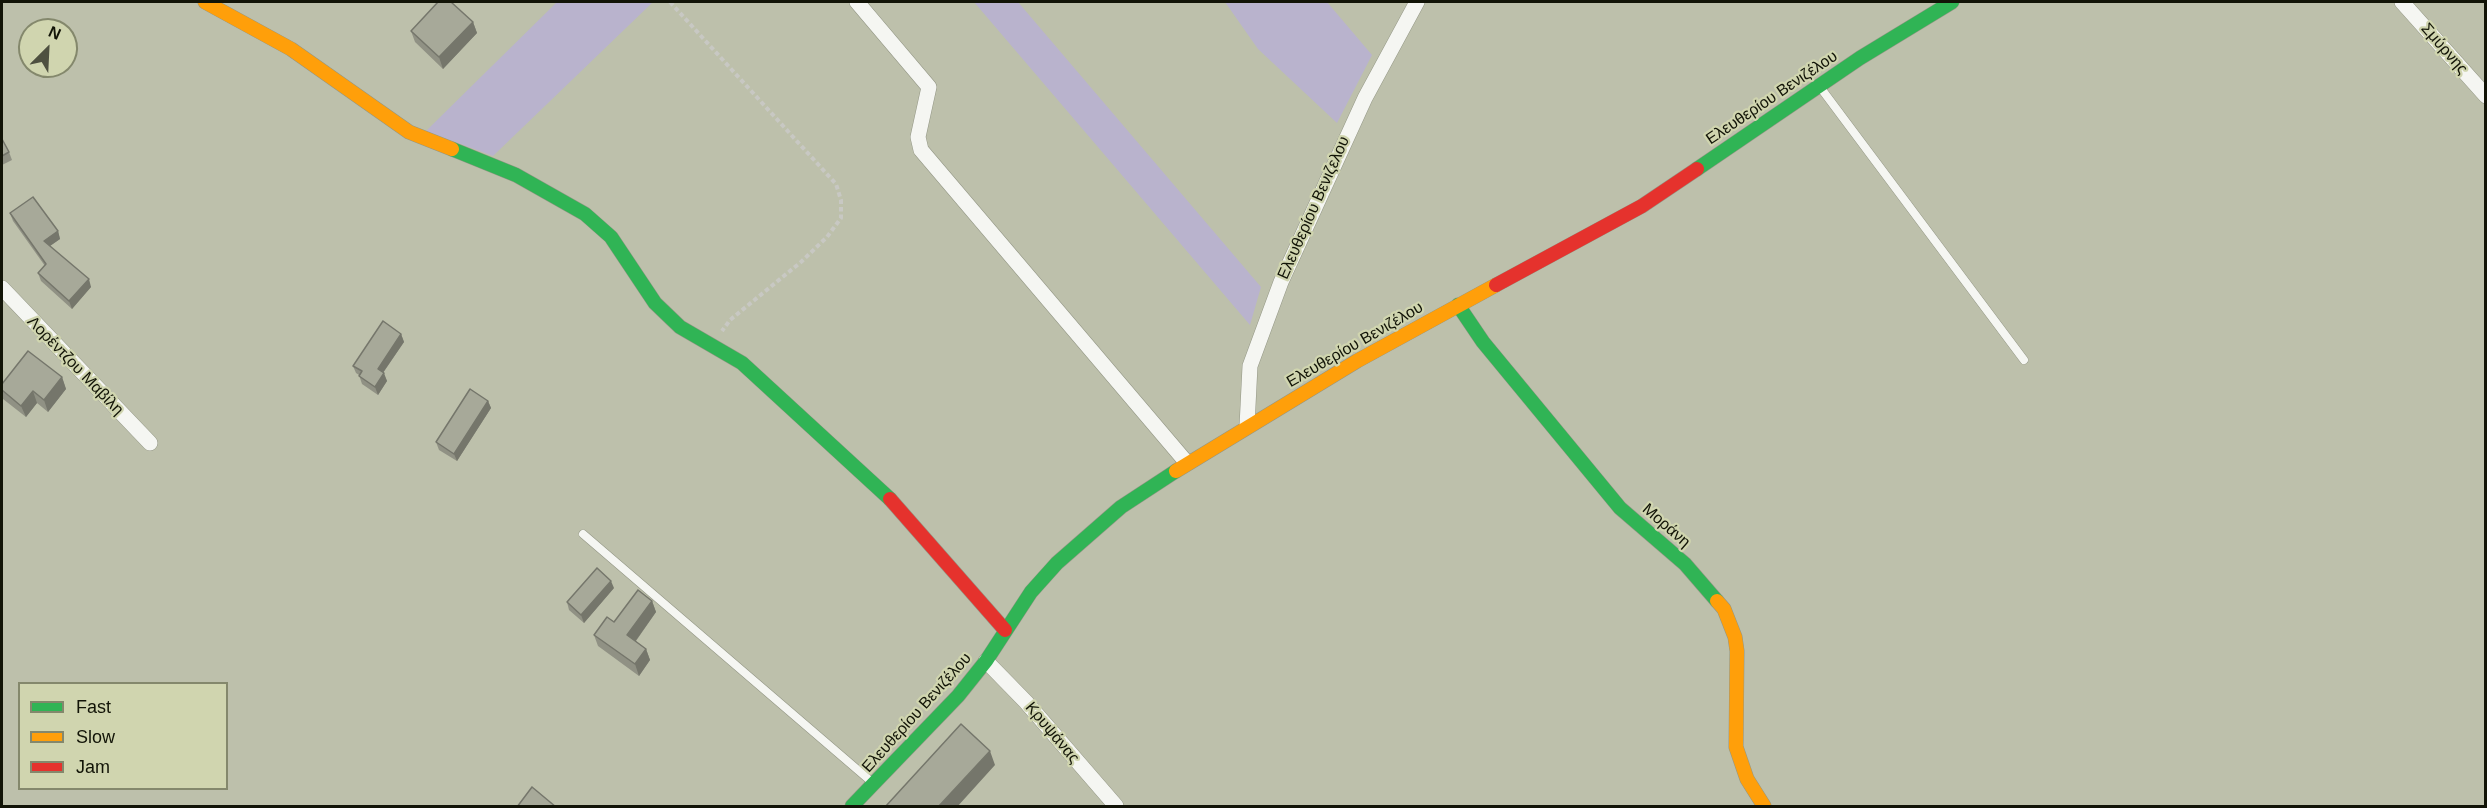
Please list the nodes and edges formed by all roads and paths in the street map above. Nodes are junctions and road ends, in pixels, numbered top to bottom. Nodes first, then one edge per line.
1 (205, 2) edge
2 (670, 2) edge
3 (857, 2) edge
4 (1417, 2) edge
5 (1952, 2) edge
6 (2402, 2) edge
7 (1819, 86) junction
8 (2486, 96) edge
9 (2, 288) edge
10 (1458, 305) junction
11 (712, 343) junction
12 (2024, 360) dead end
13 (1247, 426) junction
14 (150, 443) dead end
15 (1187, 463) junction
16 (583, 534) dead end
17 (1005, 630) junction
18 (986, 661) junction
19 (874, 784) junction
20 (852, 807) edge
21 (1116, 807) edge
22 (1764, 807) edge

1 - 11 street
2 - 11 path
3 - 15 street
4 - 13 street, Ελευθερίου Βενιζελου
5 - 7 street, Ελευθερίου Βενιζέλου
6 - 8 street, Σμύρνης
7 - 10 street, Ελευθερίου Βενιζέλου
7 - 12 lane
9 - 14 street, Λορέντζου Μαβίλη
10 - 13 street, Ελευθερίου Βενιζέλου
10 - 22 street, Μοράνη
11 - 17 street
13 - 15 street, Ελευθερίου Βενιζέλου
15 - 17 street, Ελευθερίου Βενιζέλου
16 - 19 lane
17 - 18 street, Ελευθερίου Βενιζέλου
18 - 19 street, Ελευθερίου Βενιζέλου
18 - 21 street, Κρυψάνας
19 - 20 street, Ελευθερίου Βενιζέλου

